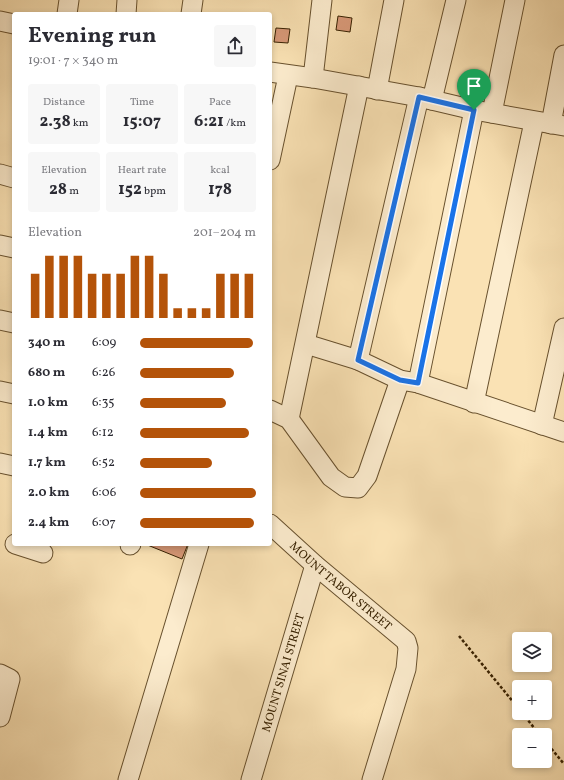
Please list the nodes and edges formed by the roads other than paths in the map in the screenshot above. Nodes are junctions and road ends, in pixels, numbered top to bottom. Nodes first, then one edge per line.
1 (69, 0) edge
2 (127, 0) edge
3 (193, 0) edge
4 (322, 0) edge
5 (394, 0) edge
6 (456, 0) edge
7 (515, 0) edge
8 (66, 12) edge
9 (126, 12) edge
10 (191, 12) edge
11 (0, 21) edge
12 (12, 24) edge
13 (564, 55) edge
14 (279, 74) edge
15 (313, 78) junction
16 (368, 88) junction
17 (426, 98) junction
18 (483, 112) junction
19 (550, 124) edge
20 (272, 141) edge
21 (0, 174) edge
22 (12, 177) edge
23 (0, 245) edge
24 (12, 248) edge
25 (0, 320) edge
26 (12, 323) edge
27 (564, 328) edge
28 (306, 344) junction
29 (358, 360) junction
30 (409, 381) junction
31 (0, 391) edge
32 (12, 394) edge
33 (474, 403) junction
34 (272, 411) edge
35 (289, 419) junction
36 (542, 425) junction
37 (564, 432) edge
38 (0, 463) edge
39 (12, 466) edge
40 (272, 526) edge
41 (0, 539) edge
42 (12, 543) edge
43 (21, 546) edge
44 (198, 546) edge
45 (43, 553) dead end
46 (315, 565) junction
47 (0, 674) edge
48 (0, 717) edge
49 (128, 780) edge
50 (251, 780) edge
51 (372, 780) edge

1 - 8 street
2 - 9 street
3 - 10 street
4 - 15 street
5 - 16 street
6 - 17 street
7 - 18 street
11 - 12 street
13 - 19 street
14 - 15 street
14 - 20 street
15 - 16 street
16 - 17 street
16 - 28 street
17 - 18 street
17 - 29 street
18 - 19 street
18 - 30 street
19 - 33 street
21 - 22 street
23 - 24 street
25 - 26 street
27 - 36 street
28 - 29 street
28 - 35 street
29 - 30 street
30 - 33 street
30 - 35 street
31 - 32 street
33 - 36 street
34 - 35 street
36 - 37 street
38 - 39 street
40 - 46 street, MOUNT TABOR STREET
41 - 42 street
43 - 45 street
44 - 49 street
46 - 50 street, MOUNT SINAI STREET
46 - 51 street, MOUNT TABOR STREET
47 - 48 street

